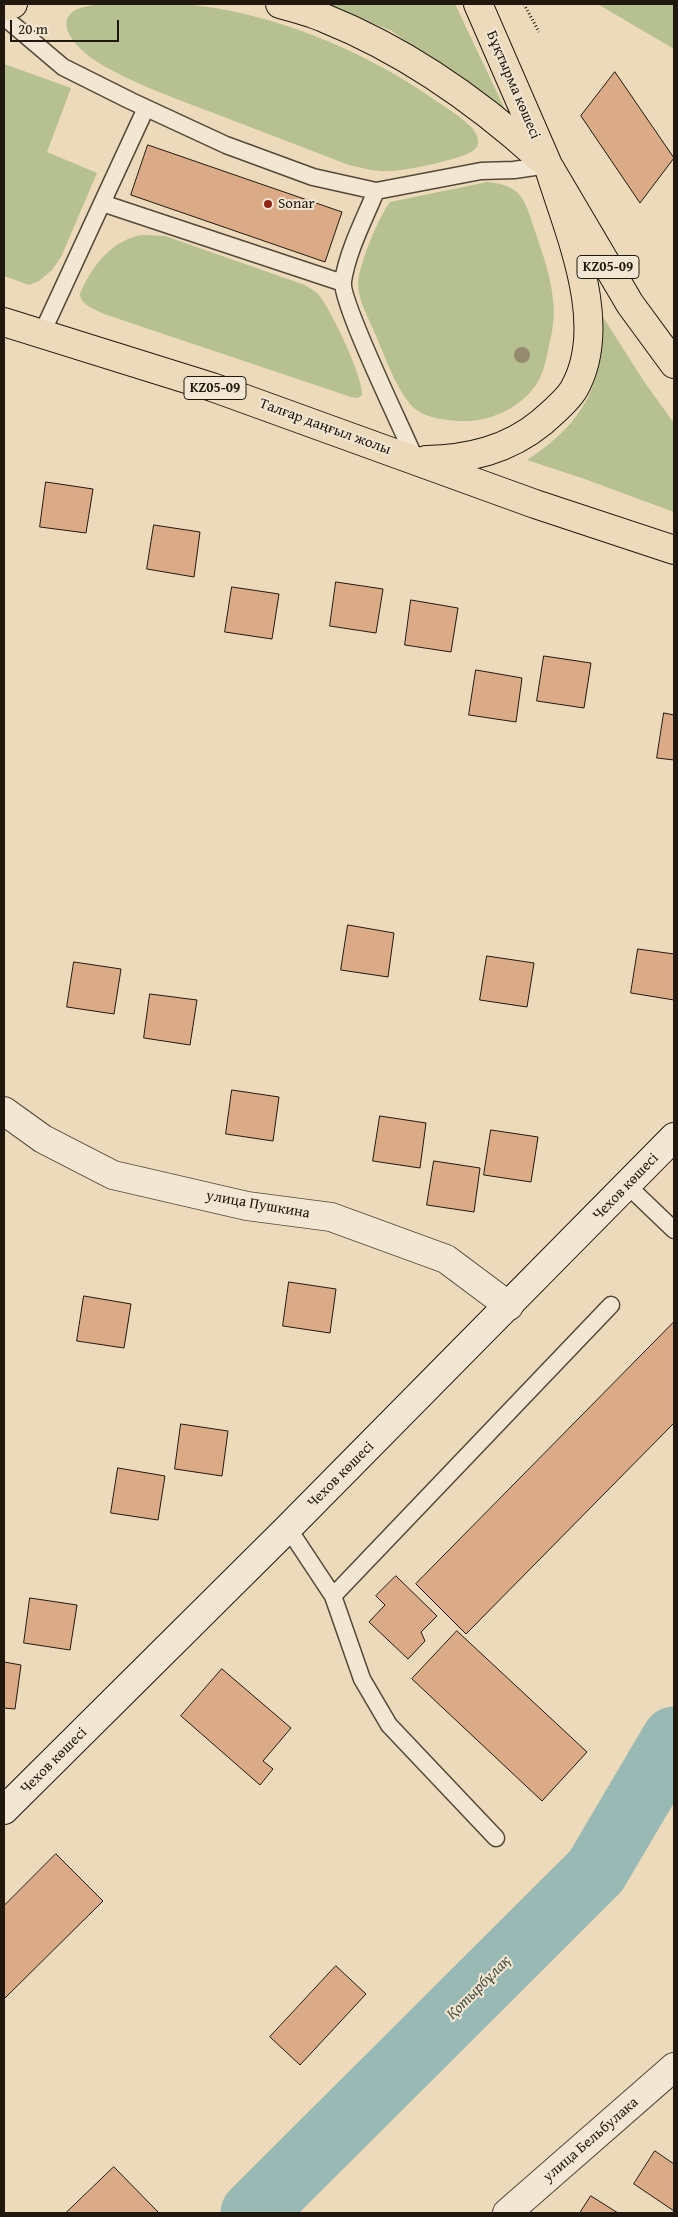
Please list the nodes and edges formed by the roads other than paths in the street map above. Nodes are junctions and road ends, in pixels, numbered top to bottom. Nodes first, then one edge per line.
1 (13, 4) edge
2 (280, 4) edge
3 (478, 4) edge
4 (4, 7) edge
5 (4, 17) edge
6 (146, 108) junction
7 (548, 166) junction
8 (376, 191) junction
9 (102, 203) junction
10 (343, 283) junction
11 (6, 322) edge
12 (42, 333) junction
13 (674, 364) edge
14 (416, 461) junction
15 (674, 550) edge
16 (4, 1111) edge
17 (674, 1137) edge
18 (628, 1186) junction
19 (674, 1230) edge
20 (611, 1304) dead end
21 (509, 1306) junction
22 (288, 1528) junction
23 (333, 1596) junction
24 (4, 1810) edge
25 (496, 1838) dead end
26 (674, 2067) edge
27 (507, 2213) edge

1 - 4 main road
2 - 7 main road, KZ05-09
3 - 7 main road, Бұқтырма көшесі
5 - 6 lane
6 - 8 lane
6 - 9 lane
7 - 8 lane
7 - 13 main road, KZ05-09
7 - 14 main road, Талғар даңғыл жолы / KZ05-09
8 - 10 lane
9 - 10 lane
9 - 12 lane
10 - 14 lane
11 - 12 main road, Талғар даңғыл жолы / KZ05-09
12 - 14 main road, Талғар даңғыл жолы / KZ05-09
14 - 15 main road, Талғар даңғыл жолы / KZ05-09
16 - 21 main road, улица Пушкина
17 - 18 main road, Чехов көшесі
18 - 19 lane
18 - 21 main road, Чехов көшесі
20 - 23 lane
21 - 22 main road, Чехов көшесі
22 - 23 lane
22 - 24 main road, Чехов көшесі
23 - 25 lane
26 - 27 main road, улица Бельбулака

